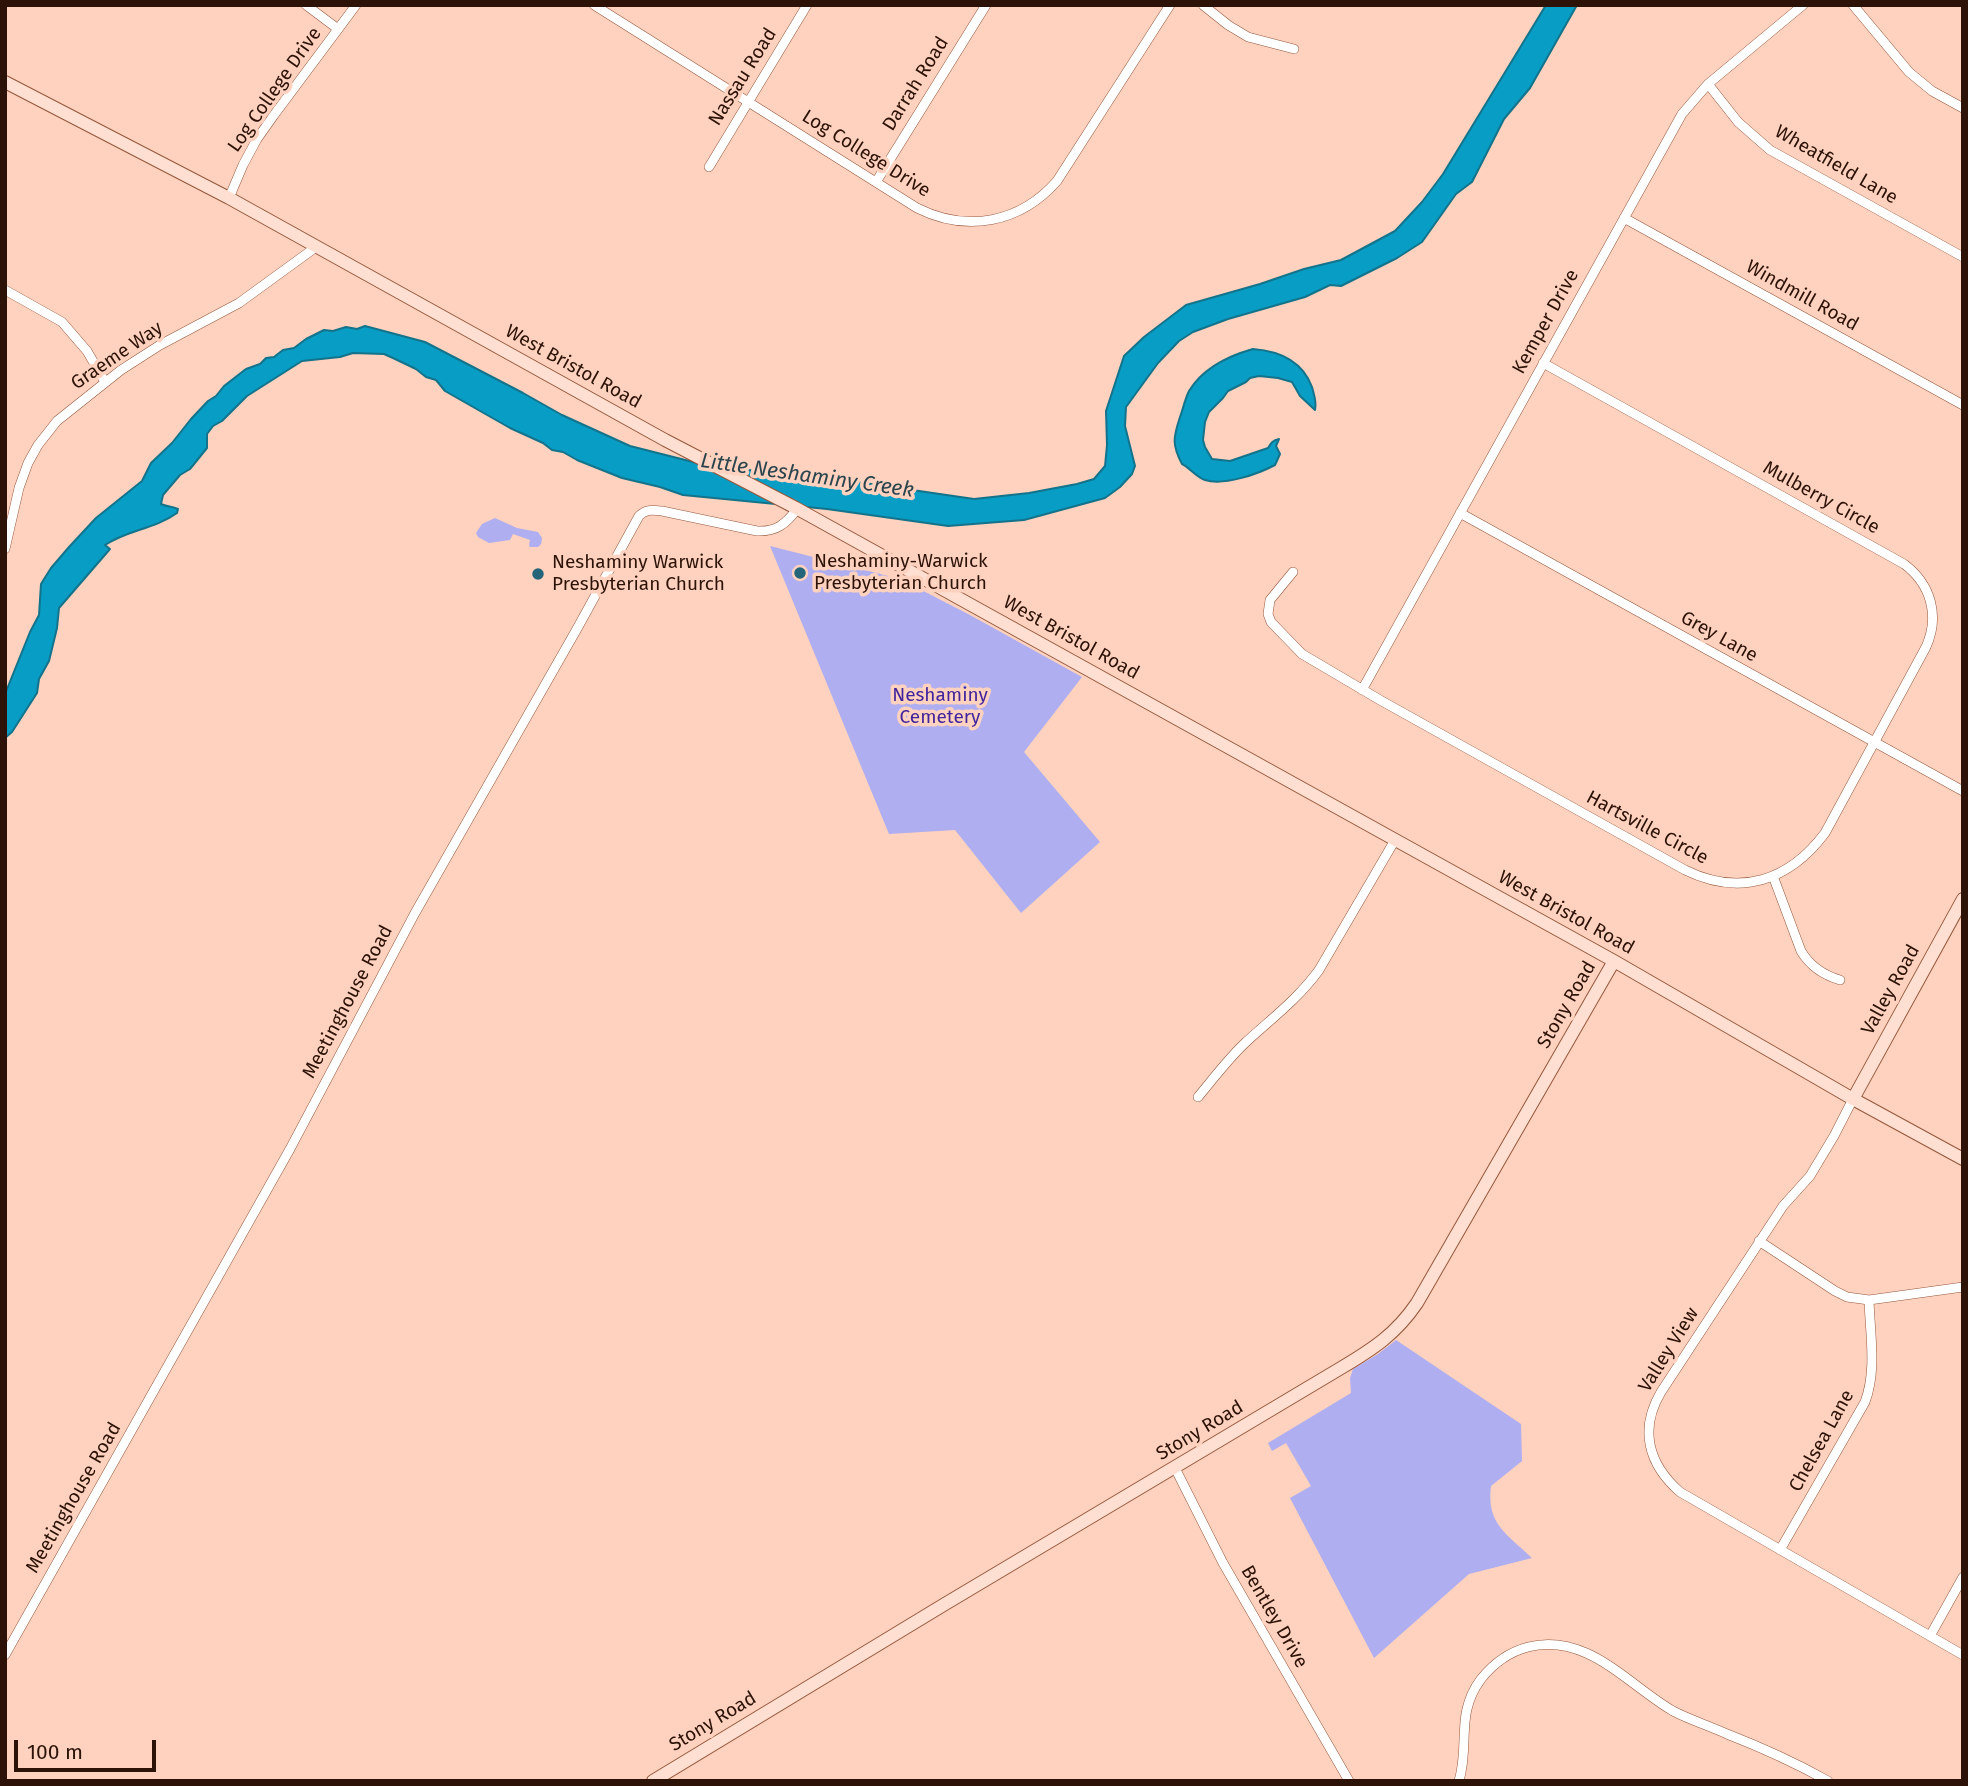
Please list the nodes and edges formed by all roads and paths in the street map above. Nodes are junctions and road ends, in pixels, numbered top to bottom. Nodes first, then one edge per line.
1 (306, 5) edge
2 (356, 5) edge
3 (594, 5) edge
4 (807, 5) edge
5 (986, 5) edge
6 (1170, 5) edge
7 (1203, 5) edge
8 (1803, 5) edge
9 (1853, 5) edge
10 (338, 29) junction
11 (1294, 49) dead end
12 (5, 82) edge
13 (1708, 84) junction
14 (747, 101) junction
15 (1963, 108) edge
16 (709, 167) dead end
17 (876, 182) junction
18 (229, 198) junction
19 (1624, 218) junction
20 (316, 247) junction
21 (1963, 257) edge
22 (5, 290) edge
23 (1543, 363) junction
24 (105, 382) junction
25 (1963, 405) edge
26 (796, 509) junction
27 (1460, 513) junction
28 (5, 550) edge
29 (1293, 572) dead end
30 (1362, 690) junction
31 (1874, 743) junction
32 (1963, 791) edge
33 (1395, 840) junction
34 (1773, 876) junction
35 (1963, 900) edge
36 (1614, 961) junction
37 (1840, 980) dead end
38 (1198, 1097) dead end
39 (1853, 1099) junction
40 (1963, 1159) edge
41 (1759, 1241) junction
42 (1963, 1287) edge
43 (1869, 1300) junction
44 (1175, 1468) junction
45 (1780, 1550) junction
46 (1963, 1577) edge
47 (1930, 1636) junction
48 (5, 1655) edge
49 (1963, 1655) edge
50 (653, 1781) edge
51 (1349, 1781) edge
52 (1459, 1781) edge
53 (1828, 1781) edge

1 - 10 street
2 - 10 street, Log College Drive
3 - 14 street, Log College Drive
4 - 14 street, Nassau Road
5 - 17 street, Darrah Road
6 - 17 street, Log College Drive
7 - 11 street
8 - 13 street, Kemper Drive
9 - 15 street
10 - 18 street, Log College Drive
12 - 18 main road, West Bristol Road
13 - 19 street, Kemper Drive
13 - 21 street, Wheatfield Lane
14 - 16 street, Nassau Road
14 - 17 street, Log College Drive
18 - 20 main road, West Bristol Road
19 - 23 street, Kemper Drive
19 - 25 street, Windmill Road
20 - 24 street, Graeme Way
20 - 26 main road, West Bristol Road
22 - 24 street
23 - 27 street, Kemper Drive
23 - 31 street, Mulberry Circle
24 - 28 street, Graeme Way
26 - 33 main road, West Bristol Road
26 - 48 street, Meetinghouse Road
27 - 30 street, Kemper Drive
27 - 31 street, Grey Lane
29 - 30 street, Hartsville Circle
30 - 34 street, Hartsville Circle
31 - 32 street, Grey Lane
31 - 34 street, Hartsville Circle
33 - 36 main road, West Bristol Road
33 - 38 street
34 - 37 street
35 - 39 main road, Valley Road
36 - 39 main road, West Bristol Road
36 - 44 main road, Stony Road
39 - 40 main road, West Bristol Road
39 - 41 street, Valley View
41 - 43 street
41 - 45 street, Valley View
42 - 43 street
43 - 45 street, Chelsea Lane
44 - 50 main road, Stony Road
44 - 51 street, Bentley Drive
45 - 47 street, Valley View
46 - 47 street
47 - 49 street, Valley View
52 - 53 street

